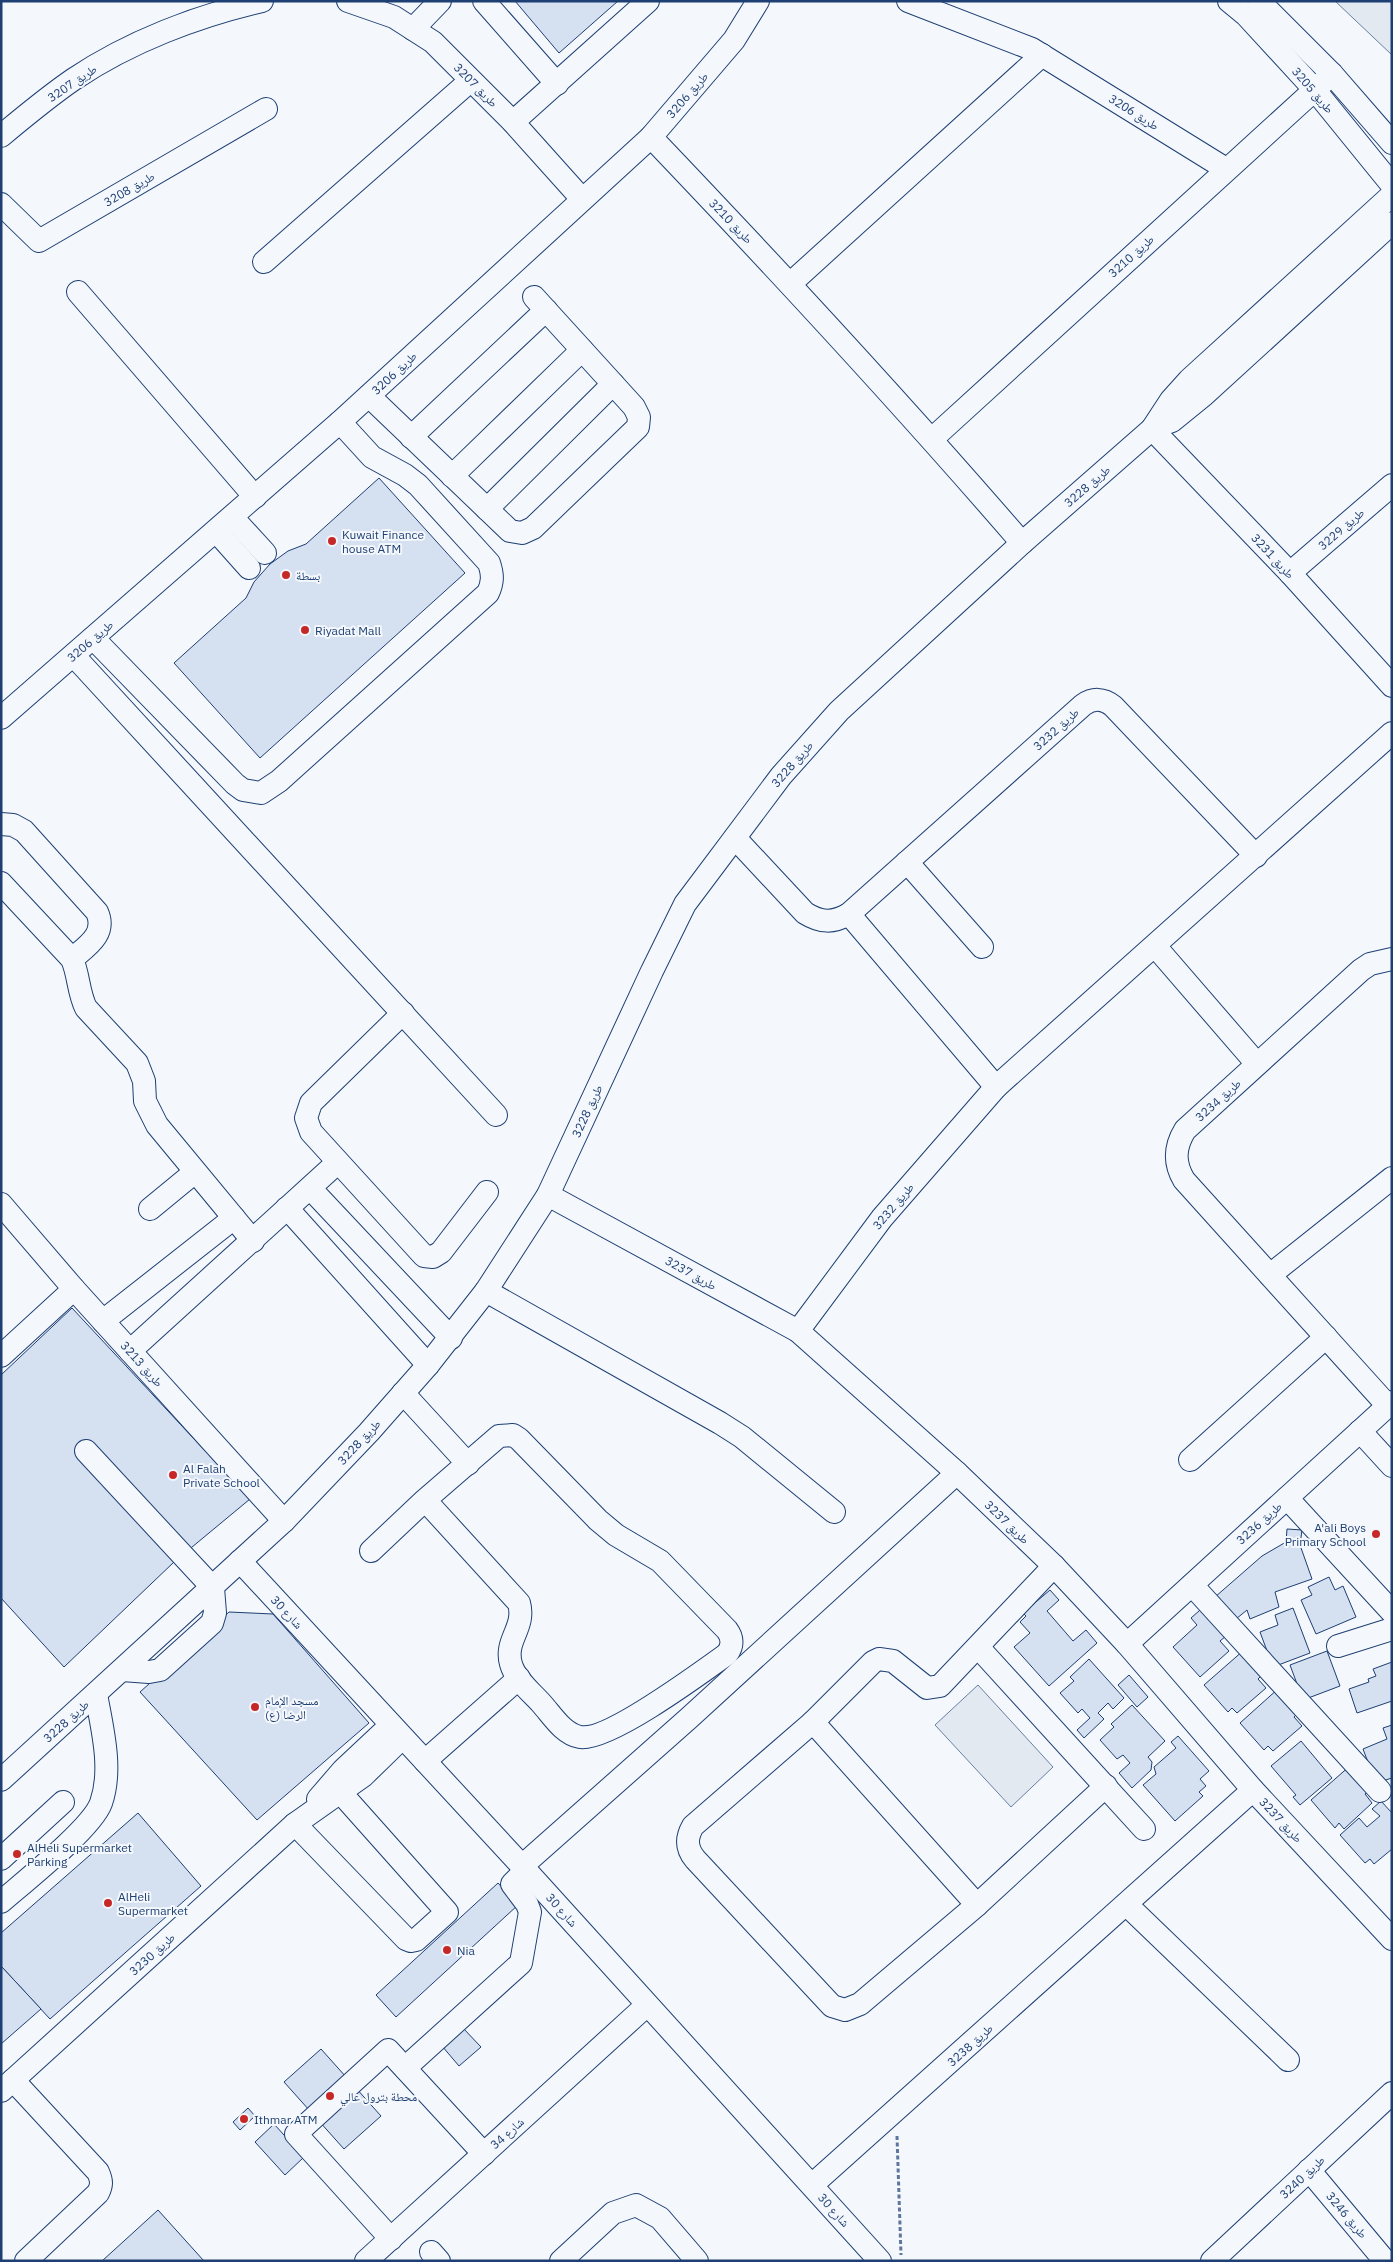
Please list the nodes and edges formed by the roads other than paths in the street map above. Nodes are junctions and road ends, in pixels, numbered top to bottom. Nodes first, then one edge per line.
1 (262, 1) edge
2 (348, 1) edge
3 (440, 1) edge
4 (484, 1) edge
5 (648, 1) edge
6 (758, 1) edge
7 (908, 1) edge
8 (1229, 1) edge
9 (1259, 1) edge
10 (412, 28) junction
11 (1042, 55) junction
12 (1332, 74) junction
13 (470, 81) junction
14 (557, 84) junction
15 (1314, 89) junction
16 (266, 109) dead end
17 (513, 122) junction
18 (1, 136) edge
19 (651, 137) junction
20 (1392, 143) edge
21 (1226, 169) junction
22 (1392, 185) edge
23 (1392, 195) edge
24 (582, 199) junction
25 (1, 204) edge
26 (1392, 223) edge
27 (264, 262) dead end
28 (791, 283) junction
29 (78, 292) dead end
30 (582, 350) junction
31 (614, 384) junction
32 (369, 396) junction
33 (340, 422) junction
34 (1152, 429) junction
35 (411, 437) junction
36 (932, 439) junction
37 (452, 476) junction
38 (1392, 485) edge
39 (255, 497) junction
40 (487, 509) junction
41 (224, 524) junction
42 (1022, 543) junction
43 (257, 561) dead end
44 (1290, 573) junction
45 (94, 638) junction
46 (74, 656) junction
47 (1392, 686) edge
48 (1, 718) edge
49 (1392, 733) edge
50 (1, 824) edge
51 (735, 838) junction
52 (1256, 856) junction
53 (907, 862) junction
54 (1, 883) edge
55 (849, 914) junction
56 (1155, 946) junction
57 (982, 947) dead end
58 (72, 959) junction
59 (1392, 959) edge
60 (403, 1012) junction
61 (1257, 1064) junction
62 (996, 1087) junction
63 (496, 1115) dead end
64 (337, 1163) junction
65 (195, 1172) junction
66 (1392, 1178) edge
67 (310, 1188) junction
68 (487, 1192) dead end
69 (548, 1195) junction
70 (1, 1204) edge
71 (288, 1208) junction
72 (150, 1209) dead end
73 (234, 1218) junction
74 (253, 1241) junction
75 (1270, 1276) junction
76 (74, 1289) junction
77 (486, 1291) junction
78 (103, 1321) junction
79 (798, 1331) junction
80 (1326, 1337) junction
81 (451, 1338) junction
82 (130, 1351) junction
83 (1, 1356) edge
84 (428, 1365) junction
85 (403, 1393) junction
86 (1390, 1404) edge
87 (1360, 1431) junction
88 (86, 1451) dead end
89 (1190, 1460) dead end
90 (468, 1464) junction
91 (1392, 1466) edge
92 (957, 1473) junction
93 (1287, 1498) junction
94 (425, 1500) junction
95 (834, 1512) dead end
96 (284, 1521) junction
97 (370, 1550) dead end
98 (240, 1562) junction
99 (1054, 1566) junction
100 (1192, 1585) junction
101 (213, 1588) junction
102 (1392, 1612) edge
103 (1392, 1629) edge
104 (1127, 1644) junction
105 (1338, 1646) dead end
106 (978, 1647) junction
107 (519, 1678) junction
108 (96, 1694) junction
109 (813, 1722) junction
110 (396, 1731) junction
111 (425, 1761) junction
112 (1, 1780) edge
113 (1106, 1786) junction
114 (1254, 1790) junction
115 (1380, 1791) dead end
116 (342, 1793) junction
117 (63, 1802) dead end
118 (299, 1820) junction
119 (39, 1826) junction
120 (1144, 1829) dead end
121 (60, 1849) junction
122 (1, 1860) edge
123 (524, 1868) junction
124 (1, 1902) edge
125 (978, 1905) junction
126 (1128, 1905) junction
127 (1392, 1939) edge
128 (647, 2005) junction
129 (1288, 2060) dead end
130 (405, 2068) junction
131 (7, 2086) edge
132 (1392, 2093) edge
133 (484, 2154) junction
134 (1309, 2170) junction
135 (812, 2185) junction
136 (390, 2239) junction
137 (26, 2261) edge
138 (366, 2261) edge
139 (561, 2261) edge
140 (697, 2261) edge
141 (880, 2261) edge
142 (1212, 2261) edge
143 (1384, 2261) edge

1 - 18 street, طريق 3207
2 - 10 street, طريق 3207
3 - 10 street
4 - 14 street
5 - 14 street
6 - 19 street, طريق 3206
7 - 11 street, طريق 3206
8 - 15 street, طريق 3205
9 - 12 street, طريق 3205
10 - 13 street, طريق 3207
11 - 21 street, طريق 3206
11 - 28 street
12 - 15 street, طريق 3210
12 - 20 street, طريق 3205
13 - 17 street, طريق 3207
13 - 27 street
14 - 17 street
15 - 21 street, طريق 3210
15 - 22 street, طريق 3205
16 - 25 street, طريق 3208
17 - 24 street, طريق 3207
19 - 24 street, طريق 3206
19 - 28 street, طريق 3210
21 - 36 street, طريق 3210
23 - 34 street, طريق 3228
24 - 32 street, طريق 3206
26 - 34 street, طريق 3228
28 - 36 street, طريق 3210
29 - 39 street
30 - 31 street
30 - 35 street
30 - 37 street
31 - 40 street
31 - 40 street
32 - 33 street, طريق 3206
32 - 35 street
33 - 39 street, طريق 3206
33 - 45 street
34 - 42 street, طريق 3228
34 - 44 street, طريق 3231
35 - 37 street
36 - 42 street, طريق 3210
37 - 40 street
38 - 44 street, طريق 3229
39 - 41 street, طريق 3206
41 - 43 street
41 - 45 street, طريق 3206
42 - 51 street, طريق 3228
44 - 47 street, طريق 3231
45 - 46 street, طريق 3206
46 - 48 street, طريق 3206
46 - 60 street
49 - 52 street, طريق 3232
50 - 58 street
51 - 55 street, طريق 3232
51 - 69 street, طريق 3228
52 - 53 street, طريق 3232
52 - 56 street, طريق 3232
53 - 55 street, طريق 3232
53 - 57 street
54 - 58 street
55 - 62 street
56 - 61 street
56 - 62 street, طريق 3232
58 - 65 street
59 - 61 street, طريق 3234
60 - 63 street
60 - 64 street
61 - 75 street, طريق 3234
62 - 79 street, طريق 3232
64 - 67 street
64 - 68 street
65 - 72 street
65 - 73 street
66 - 75 street
67 - 71 street
67 - 81 street
69 - 77 street, طريق 3228
69 - 79 street, طريق 3237
70 - 76 street, طريق 3213
71 - 74 street
71 - 84 street
73 - 74 street
73 - 78 street
74 - 82 street
75 - 80 street, طريق 3234
76 - 78 street, طريق 3213
76 - 83 street
77 - 81 street, طريق 3228
77 - 95 street
78 - 82 street, طريق 3213
79 - 92 street, طريق 3237
80 - 86 street, طريق 3234
80 - 89 street
81 - 84 street, طريق 3228
82 - 96 street, طريق 3213
84 - 85 street, طريق 3228
85 - 90 street
85 - 96 street, طريق 3228
86 - 87 street, طريق 3236
87 - 91 street
87 - 93 street, طريق 3236
88 - 101 street
90 - 94 street
90 - 107 street
92 - 99 street, طريق 3237
92 - 123 street
93 - 100 street, طريق 3236
93 - 102 street
94 - 97 street
94 - 107 street
96 - 98 street, طريق 3228
98 - 101 street, طريق 3228
98 - 110 street, شارع 30
99 - 104 street, طريق 3237
99 - 106 street
100 - 104 street, طريق 3236
100 - 115 street
101 - 108 street, طريق 3228
103 - 105 street
104 - 114 street, طريق 3237
106 - 109 street
106 - 113 street
107 - 111 street
108 - 112 street, طريق 3228
108 - 121 street
109 - 125 street
109 - 125 street
110 - 111 street, شارع 30
110 - 116 street, طريق 3230
110 - 118 street, طريق 3230
111 - 123 street, شارع 30
113 - 120 street
113 - 125 street
114 - 126 street, طريق 3238
114 - 127 street, طريق 3237
116 - 118 street, طريق 3230
116 - 118 street
117 - 119 street
118 - 131 street, طريق 3230
119 - 121 street
119 - 122 street
121 - 124 street
123 - 128 street, شارع 30
123 - 130 street
126 - 129 street
126 - 135 street, طريق 3238
128 - 133 street, شارع 34
128 - 135 street, شارع 30
130 - 133 street
130 - 136 street
131 - 137 street
132 - 134 street, طريق 3240
133 - 136 street, شارع 34
134 - 142 street, طريق 3240
134 - 143 street, طريق 3246
135 - 141 street, شارع 30
136 - 138 street, شارع 34
139 - 140 street

